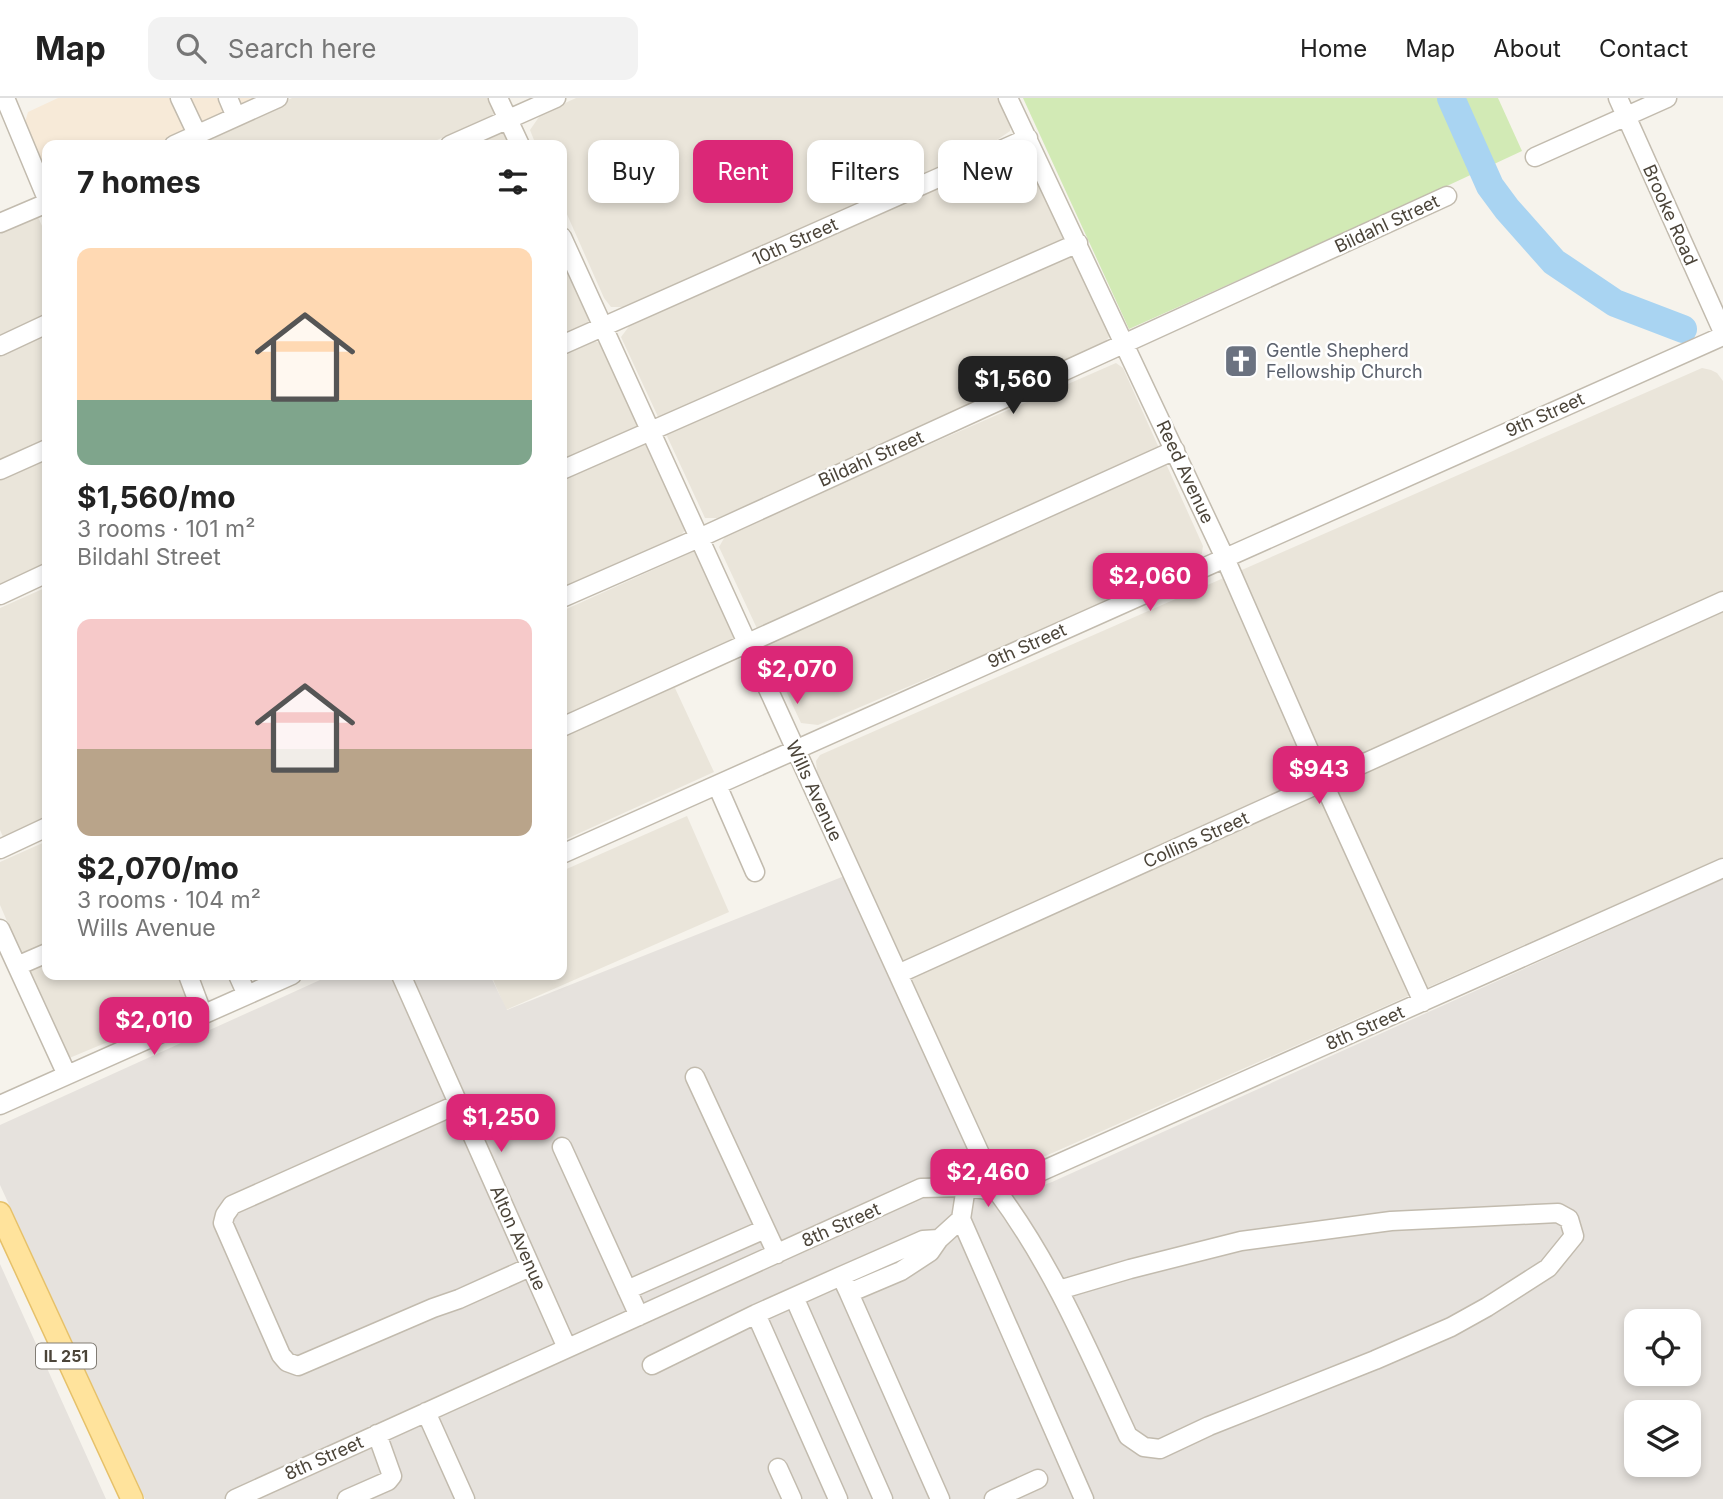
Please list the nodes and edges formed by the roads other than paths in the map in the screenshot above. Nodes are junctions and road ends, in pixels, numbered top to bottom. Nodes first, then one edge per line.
1 (5, 98) edge
2 (180, 98) edge
3 (228, 98) edge
4 (278, 98) edge
5 (498, 98) edge
6 (556, 98) edge
7 (1009, 98) edge
8 (1618, 98) edge
9 (1667, 98) edge
10 (1626, 116) junction
11 (236, 117) junction
12 (508, 120) junction
13 (197, 134) junction
14 (1028, 138) junction
15 (184, 140) edge
16 (462, 140) edge
17 (518, 140) edge
18 (1535, 157) dead end
19 (42, 189) edge
20 (1447, 196) dead end
21 (42, 203) edge
22 (0, 223) edge
23 (1077, 243) junction
24 (567, 248) edge
25 (42, 326) edge
26 (603, 327) junction
27 (1723, 334) edge
28 (567, 343) edge
29 (1125, 344) junction
30 (0, 346) edge
31 (650, 431) junction
32 (1175, 450) junction
33 (42, 451) edge
34 (567, 468) edge
35 (0, 470) edge
36 (699, 538) junction
37 (1225, 558) junction
38 (42, 575) edge
39 (0, 595) edge
40 (567, 596) edge
41 (1723, 601) edge
42 (747, 643) junction
43 (567, 725) edge
44 (796, 750) junction
45 (1323, 782) junction
46 (717, 785) junction
47 (42, 829) edge
48 (0, 849) edge
49 (567, 852) edge
50 (1723, 868) edge
51 (755, 872) dead end
52 (0, 929) edge
53 (42, 955) edge
54 (17, 966) junction
55 (898, 974) junction
56 (190, 980) edge
57 (240, 980) edge
58 (281, 980) edge
59 (403, 980) edge
60 (247, 995) junction
61 (1423, 1002) junction
62 (202, 1015) junction
63 (67, 1075) junction
64 (695, 1077) dead end
65 (458, 1104) junction
66 (0, 1105) edge
67 (562, 1147) dead end
68 (966, 1187) junction
69 (997, 1191) junction
70 (0, 1213) edge
71 (961, 1219) junction
72 (765, 1228) junction
73 (939, 1239) junction
74 (777, 1254) junction
75 (530, 1267) junction
76 (841, 1276) junction
77 (627, 1290) junction
78 (1059, 1290) junction
79 (849, 1293) junction
80 (794, 1297) junction
81 (756, 1314) junction
82 (639, 1316) junction
83 (567, 1348) junction
84 (652, 1365) dead end
85 (426, 1412) junction
86 (377, 1434) junction
87 (778, 1468) dead end
88 (1038, 1479) dead end
89 (999, 1498) edge
90 (132, 1499) edge
91 (235, 1499) edge
92 (347, 1499) edge
93 (465, 1499) edge
94 (792, 1499) edge
95 (838, 1499) edge
96 (883, 1499) edge
97 (940, 1499) edge
98 (1084, 1499) edge

1 - 19 street
2 - 13 street
3 - 11 street
4 - 11 street
5 - 12 street
6 - 12 street
7 - 14 street, Reed Avenue
8 - 10 street, Brooke Road
9 - 10 street
10 - 18 street
10 - 27 street, Brooke Road
11 - 13 street
12 - 16 street
12 - 17 street
13 - 15 street
14 - 23 street, Reed Avenue
14 - 26 street, 10th Street
20 - 29 street, Bildahl Street
21 - 22 street
23 - 29 street, Reed Avenue
23 - 31 street
24 - 26 street, Wills Avenue
25 - 30 street
26 - 28 street, 10th Street
26 - 31 street, Wills Avenue
27 - 37 street, 9th Street
29 - 32 street, Reed Avenue
29 - 36 street, Bildahl Street
31 - 34 street
31 - 36 street, Wills Avenue
32 - 37 street, Reed Avenue
32 - 42 street
33 - 35 street
36 - 40 street, Bildahl Street
36 - 42 street, Wills Avenue
37 - 44 street, 9th Street
37 - 45 street, Reed Avenue
38 - 39 street
41 - 45 street, Collins Street
42 - 43 street
42 - 44 street, Wills Avenue
44 - 46 street, 9th Street
44 - 55 street, Wills Avenue
45 - 55 street, Collins Street
45 - 61 street, Reed Avenue
46 - 49 street, 9th Street
46 - 51 street
47 - 48 street
50 - 61 street, 8th Street
52 - 54 street
53 - 54 street
54 - 63 street
55 - 69 street, Wills Avenue
56 - 62 street
57 - 60 street
58 - 60 street
59 - 65 street, Alton Avenue
60 - 62 street
61 - 69 street, 8th Street
62 - 63 street
63 - 66 street
64 - 72 street
65 - 75 street, Alton Avenue
65 - 75 street
67 - 77 street
68 - 69 street, 8th Street
68 - 71 street
68 - 74 street, 8th Street
69 - 78 street, Wills Avenue
70 - 90 main road, IL 251
71 - 73 street
71 - 98 street
72 - 74 street
72 - 77 street
73 - 76 street
73 - 79 street
74 - 82 street, 8th Street
75 - 83 street, Alton Avenue
76 - 79 street
76 - 80 street
77 - 82 street
78 - 78 street, Wills Avenue
79 - 97 street
80 - 81 street
80 - 96 street
81 - 84 street
81 - 95 street
82 - 83 street, 8th Street
83 - 85 street, 8th Street
85 - 86 street, 8th Street
85 - 93 street
86 - 91 street, 8th Street
86 - 92 street
87 - 94 street
88 - 89 street

